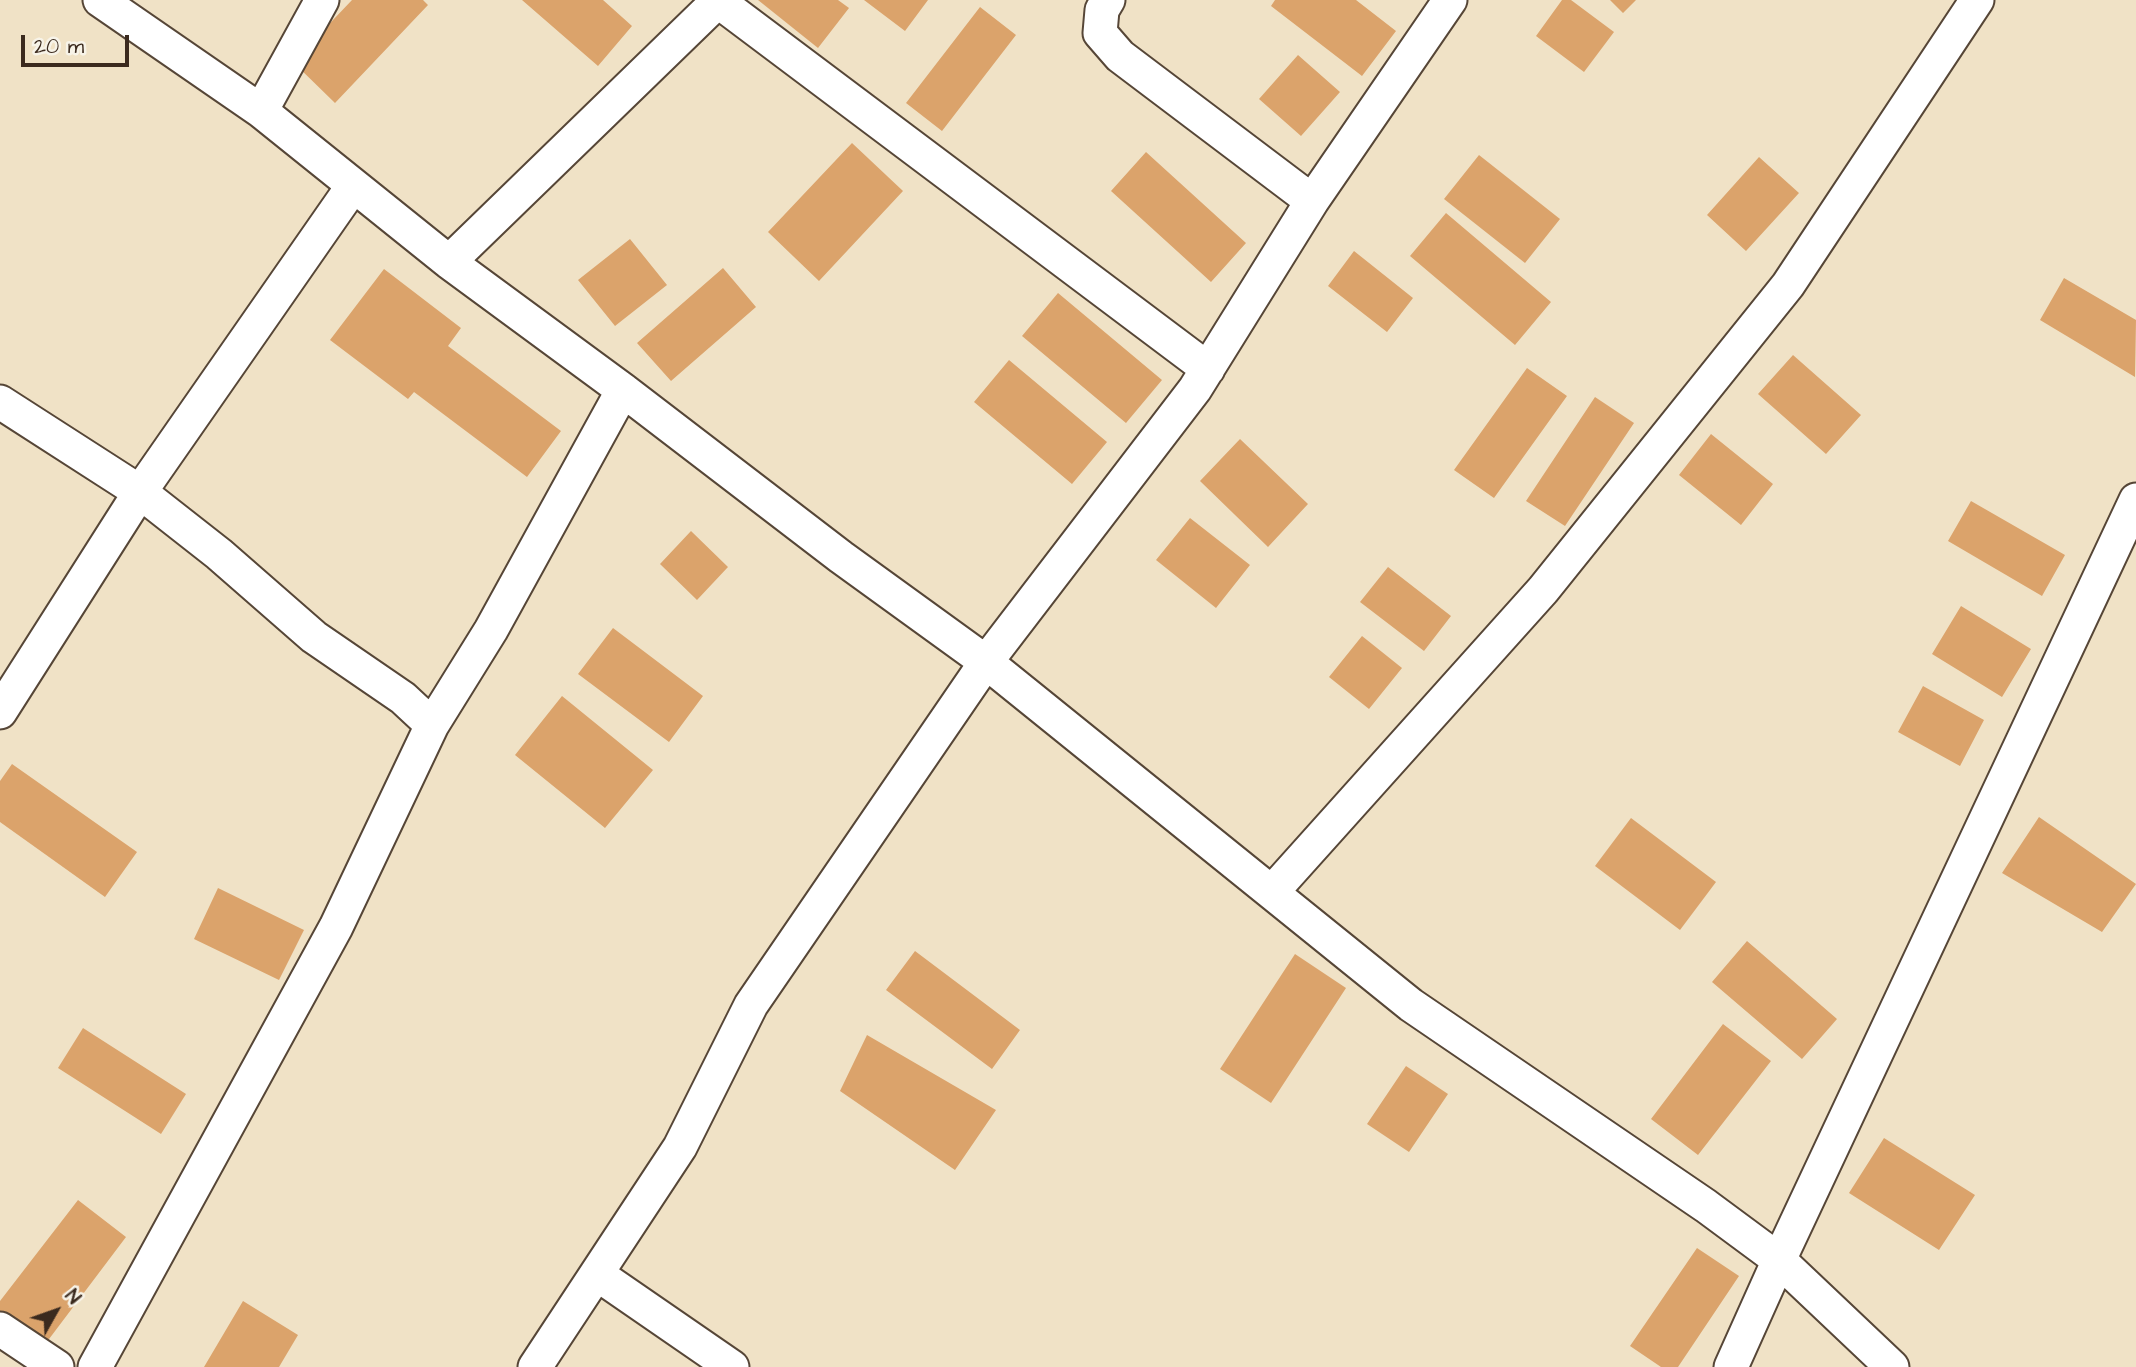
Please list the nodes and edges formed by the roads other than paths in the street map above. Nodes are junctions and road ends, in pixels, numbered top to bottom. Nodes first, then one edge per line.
1 (100, 0) edge
2 (322, 0) edge
3 (718, 0) edge
4 (1108, 0) edge
5 (1450, 0) edge
6 (1977, 0) edge
7 (261, 111) junction
8 (353, 186) junction
9 (1312, 201) junction
10 (449, 262) junction
11 (1208, 369) junction
12 (623, 390) junction
13 (0, 402) edge
14 (140, 492) junction
15 (2136, 500) edge
16 (986, 662) junction
17 (0, 712) edge
18 (432, 725) junction
19 (1272, 892) junction
20 (1779, 1260) junction
21 (597, 1274) junction
22 (8, 1346) edge
23 (57, 1367) edge
24 (95, 1367) edge
25 (535, 1367) edge
26 (732, 1367) edge
27 (1731, 1367) edge
28 (1892, 1367) edge

1 - 7 street
2 - 7 street
3 - 10 street
3 - 11 street
4 - 9 street
5 - 9 street
6 - 19 street
7 - 8 street
8 - 10 street
8 - 14 street
9 - 11 street
10 - 12 street
11 - 16 street
12 - 16 street
12 - 18 street
13 - 14 street
14 - 17 street
14 - 18 street
15 - 20 street
16 - 19 street
16 - 21 street
18 - 24 street
19 - 20 street
20 - 27 street
20 - 28 street
21 - 25 street
21 - 26 street
22 - 23 street

